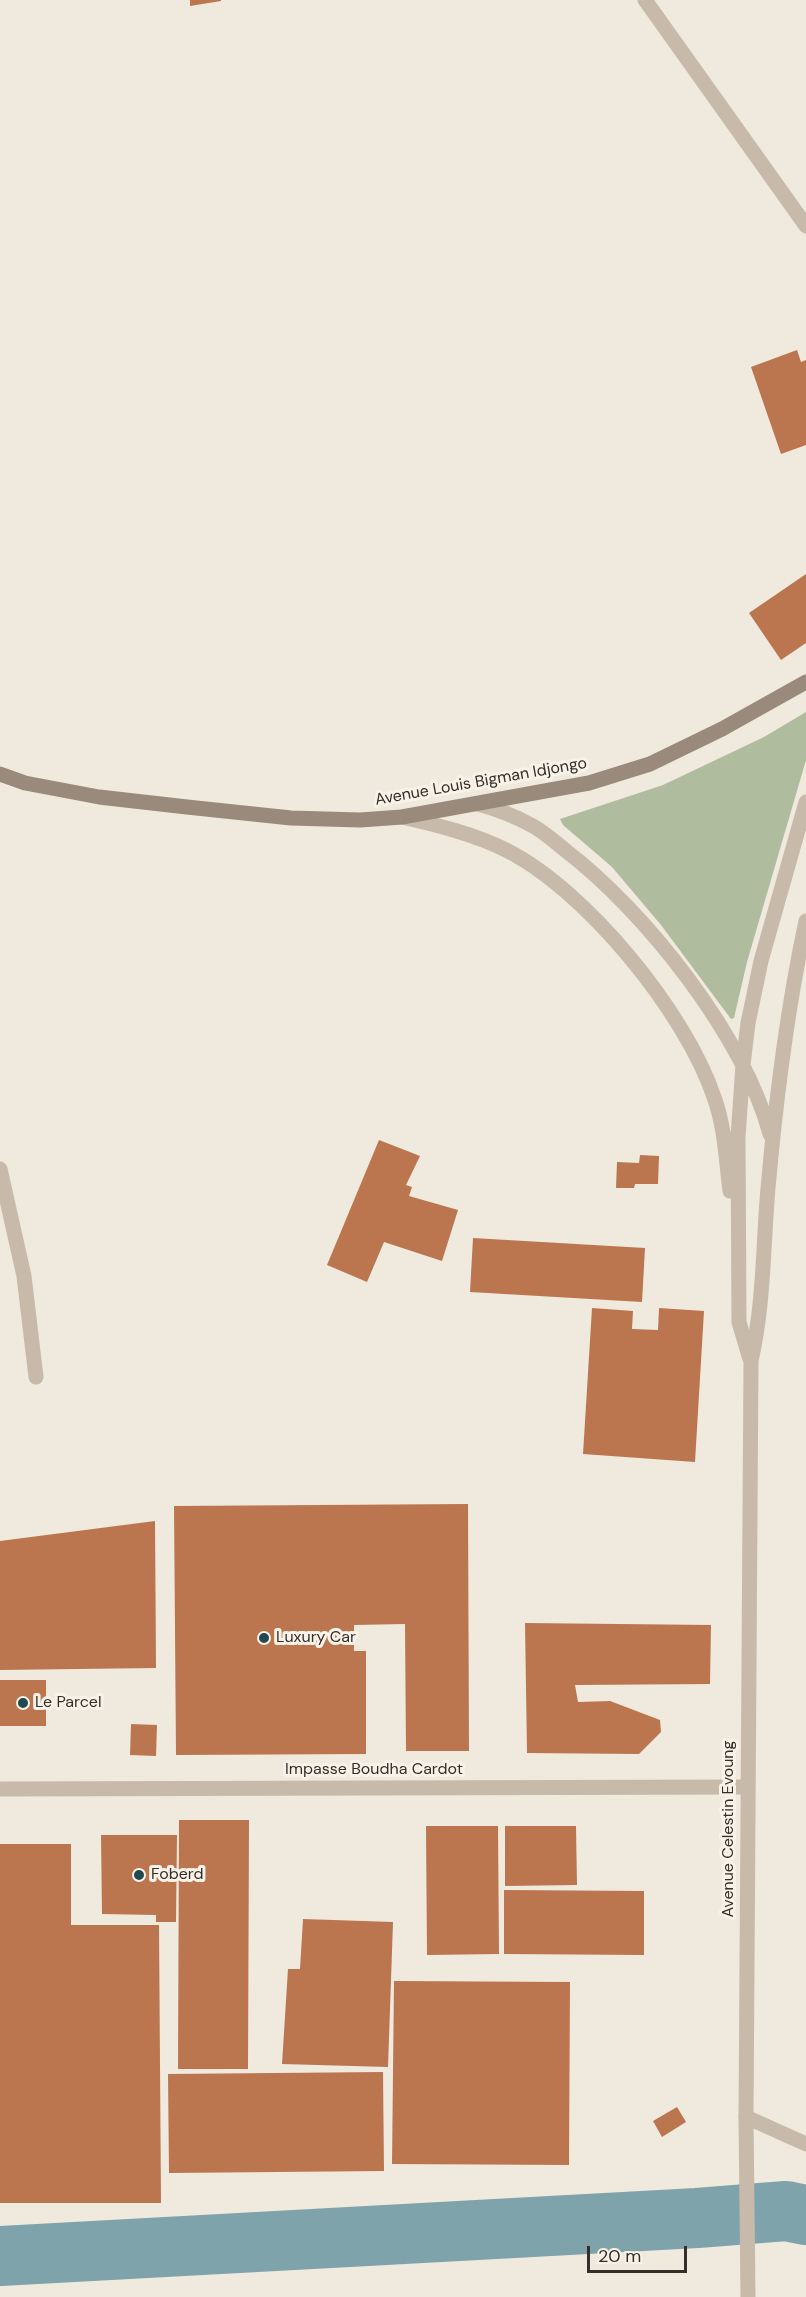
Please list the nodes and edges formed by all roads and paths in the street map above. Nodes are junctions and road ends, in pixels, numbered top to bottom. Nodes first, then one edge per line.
1 (645, 0) edge
2 (806, 226) edge
3 (806, 682) edge
4 (0, 774) edge
5 (806, 802) edge
6 (478, 804) junction
7 (402, 817) junction
8 (806, 921) edge
9 (743, 1065) junction
10 (772, 1143) junction
11 (0, 1169) edge
12 (738, 1217) junction
13 (751, 1361) junction
14 (36, 1377) dead end
15 (747, 1787) junction
16 (0, 1789) edge
17 (746, 2116) junction
18 (806, 2144) edge
19 (748, 2297) edge

1 - 2 street
3 - 6 main road, Avenue Louis Bigman Idjongo
4 - 7 main road, Avenue Louis Bigman Idjongo
5 - 9 street
6 - 7 main road, Avenue Louis Bigman Idjongo
6 - 9 street
7 - 12 street
8 - 10 street
9 - 10 street
9 - 12 street
10 - 13 street
11 - 14 street
12 - 13 street
13 - 15 street, Avenue Celestin Evoung
15 - 16 street, Impasse Boudha Cardot
15 - 17 street, Avenue Celestin Evoung
17 - 18 street
17 - 19 street, Avenue Celestin Evoung

